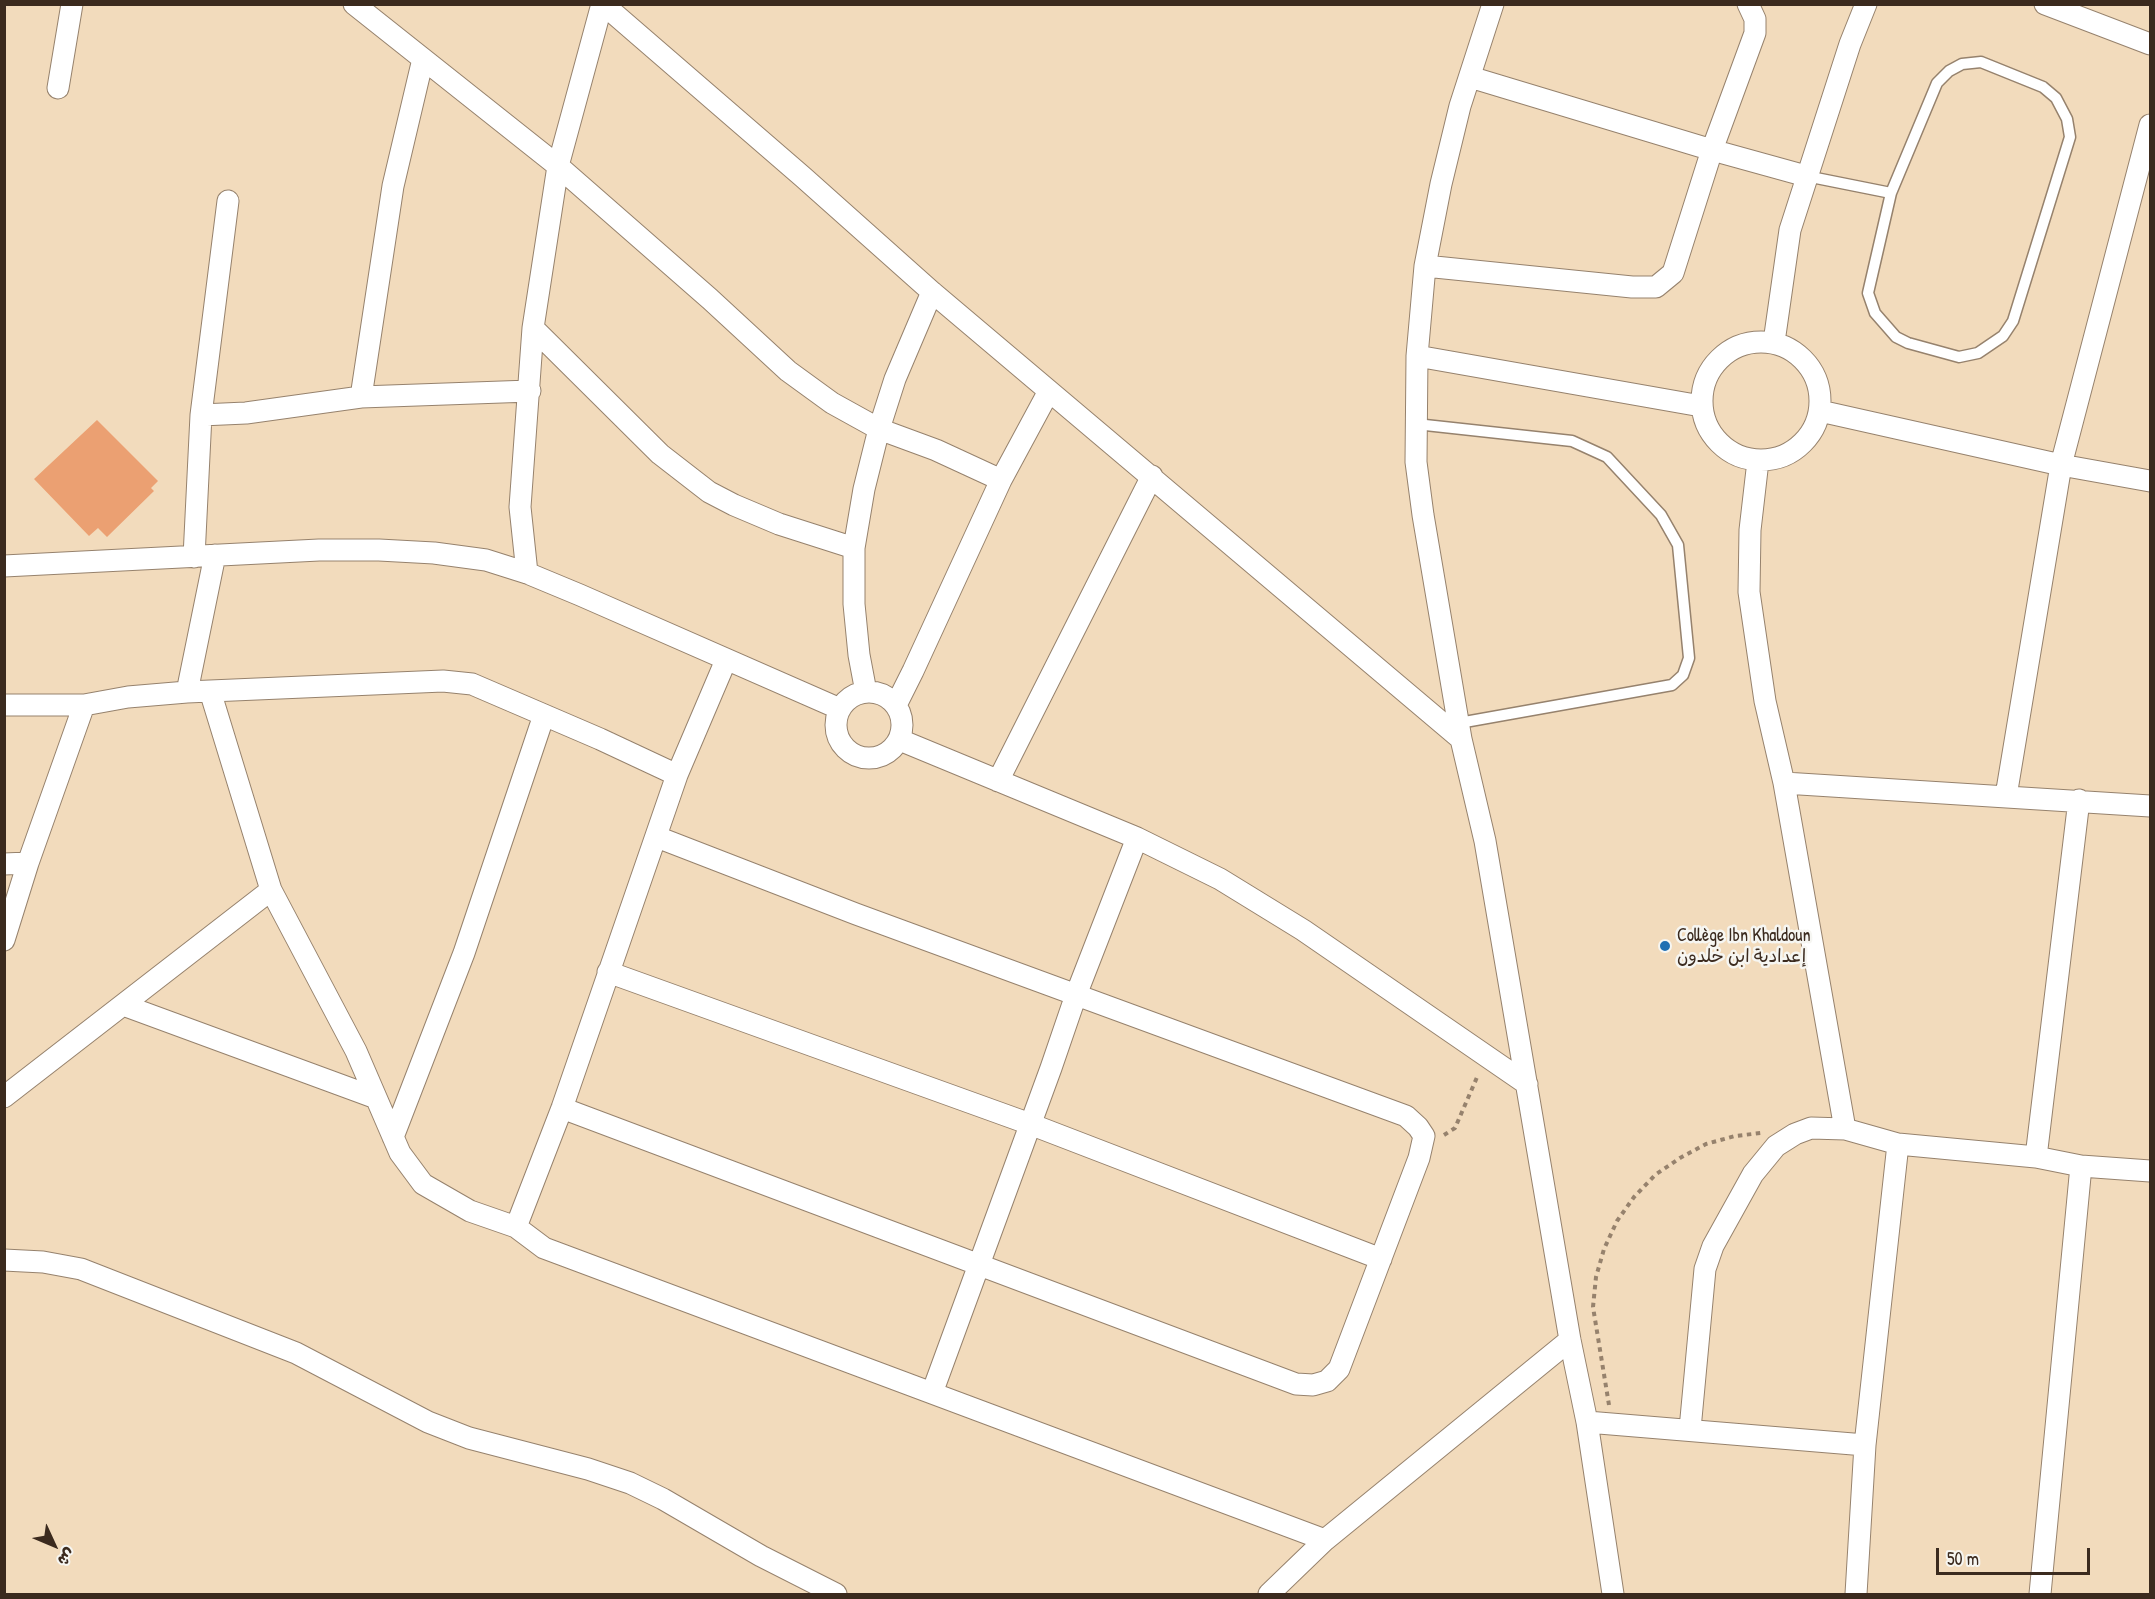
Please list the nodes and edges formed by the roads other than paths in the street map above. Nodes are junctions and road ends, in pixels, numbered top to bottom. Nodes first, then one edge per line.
1 (72, 4) edge
2 (354, 4) edge
3 (602, 4) edge
4 (1493, 4) edge
5 (1748, 4) edge
6 (1866, 4) edge
7 (2044, 4) edge
8 (2151, 44) edge
9 (423, 59) junction
10 (1470, 77) junction
11 (58, 88) dead end
12 (2151, 125) edge
13 (1712, 150) junction
14 (558, 166) junction
15 (1806, 176) junction
16 (1891, 193) junction
17 (228, 201) dead end
18 (1425, 266) junction
19 (932, 292) junction
20 (533, 328) junction
21 (1774, 342) junction
22 (1417, 356) junction
23 (530, 391) junction
24 (1049, 391) junction
25 (361, 397) junction
26 (1701, 406) junction
27 (1820, 411) junction
28 (201, 415) junction
29 (1416, 424) junction
30 (879, 429) junction
31 (1758, 461) junction
32 (2061, 465) junction
33 (1152, 476) junction
34 (1002, 480) junction
35 (2151, 481) edge
36 (854, 548) junction
37 (215, 555) junction
38 (194, 557) junction
39 (4, 566) edge
40 (527, 573) junction
41 (726, 660) junction
42 (210, 691) junction
43 (187, 692) junction
44 (866, 692) junction
45 (4, 705) edge
46 (84, 705) junction
47 (896, 705) junction
48 (840, 709) junction
49 (544, 715) junction
50 (1460, 731) junction
51 (900, 740) junction
52 (677, 775) junction
53 (998, 781) junction
54 (1784, 783) junction
55 (2006, 796) junction
56 (2079, 800) junction
57 (2151, 806) edge
58 (657, 837) junction
59 (1137, 838) junction
60 (28, 863) junction
61 (4, 864) edge
62 (271, 890) junction
63 (4, 940) edge
64 (608, 972) junction
65 (1076, 995) junction
66 (123, 1005) junction
67 (1527, 1084) junction
68 (4, 1097) edge
69 (376, 1098) junction
70 (562, 1108) junction
71 (1030, 1124) junction
72 (1845, 1129) junction
73 (393, 1137) junction
74 (1898, 1144) junction
75 (2036, 1157) junction
76 (2081, 1166) junction
77 (2151, 1171) edge
78 (516, 1227) junction
79 (1381, 1259) junction
80 (4, 1260) edge
81 (978, 1266) junction
82 (1570, 1340) junction
83 (932, 1393) junction
84 (1587, 1422) junction
85 (1690, 1429) junction
86 (1865, 1445) junction
87 (1326, 1540) junction
88 (836, 1594) edge
89 (1269, 1594) edge
90 (1613, 1594) edge
91 (1856, 1594) edge
92 (2040, 1594) edge

1 - 11 street
2 - 9 street
3 - 14 street
3 - 19 street
4 - 10 street
5 - 13 street
6 - 15 street
7 - 8 street
9 - 14 street
9 - 25 street
10 - 13 street
10 - 18 street
12 - 32 street
13 - 15 street
13 - 18 street
14 - 20 street
14 - 30 street
15 - 16 lane
15 - 21 street
16 - 16 lane
17 - 28 street
18 - 22 street
19 - 24 street
19 - 30 street
20 - 23 street
20 - 36 street
21 - 26 street
21 - 27 street
22 - 26 street
22 - 29 street
23 - 25 street
23 - 40 street
24 - 33 street
24 - 34 street
25 - 28 street
26 - 31 street
27 - 31 street
27 - 32 street
28 - 38 street
29 - 50 street
29 - 50 lane
30 - 34 street
30 - 36 street
31 - 54 street
32 - 35 street
32 - 55 street
33 - 50 street
33 - 53 street
34 - 47 street
36 - 44 street
37 - 38 street
37 - 40 street
37 - 43 street
38 - 39 street
40 - 41 street
41 - 48 street
41 - 52 street
42 - 43 street
42 - 49 street
42 - 62 street
43 - 46 street
44 - 47 street
44 - 48 street
45 - 46 street
46 - 60 street
47 - 51 street
48 - 51 street
49 - 52 street
49 - 73 street
50 - 67 street
51 - 53 street
52 - 58 street
53 - 59 street
54 - 55 street
54 - 72 street
55 - 56 street
56 - 57 street
56 - 75 street
58 - 64 street
58 - 65 street
59 - 65 street
59 - 67 street
60 - 61 street
60 - 63 street
62 - 66 street
62 - 69 street
64 - 70 street
64 - 71 street
65 - 71 street
65 - 79 street
66 - 68 street
66 - 69 street
67 - 82 street
69 - 73 street
70 - 78 street
70 - 81 street
71 - 79 street
71 - 81 street
72 - 74 street
72 - 85 street
73 - 78 street
74 - 75 street
74 - 86 street
75 - 76 street
76 - 77 street
76 - 92 street
78 - 83 street
79 - 81 street
80 - 88 street
81 - 83 street
82 - 84 street
82 - 87 street
83 - 87 street
84 - 85 street
84 - 90 street
85 - 86 street
86 - 91 street
87 - 89 street

